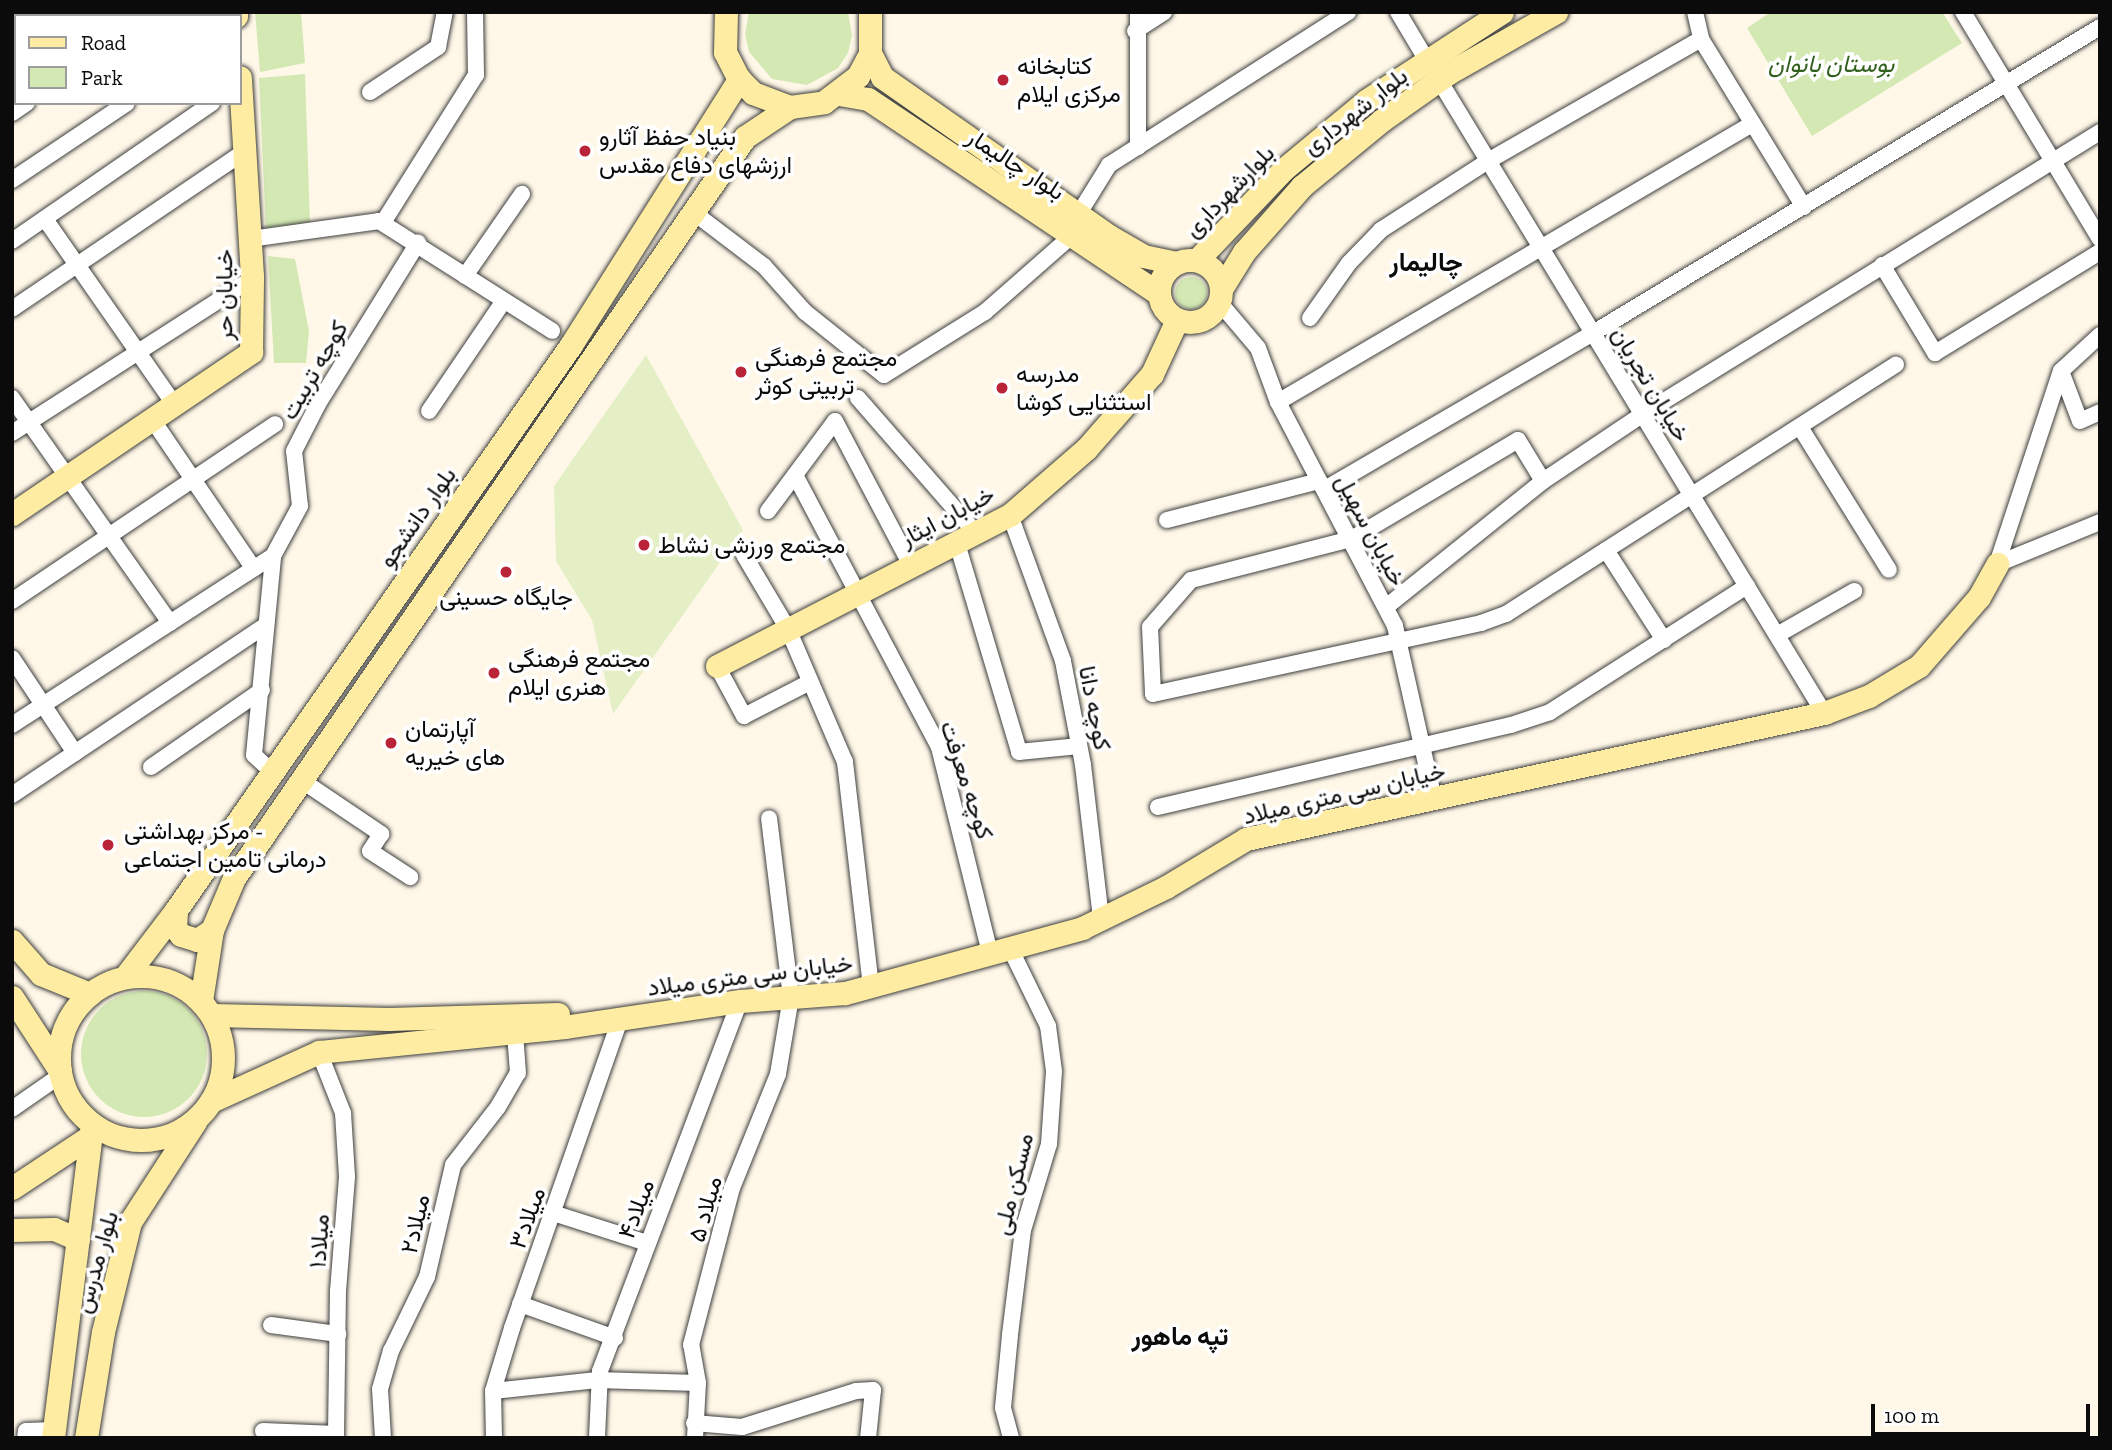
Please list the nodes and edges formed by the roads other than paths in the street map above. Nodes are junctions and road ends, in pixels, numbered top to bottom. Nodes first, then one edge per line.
1 (445, 12) edge
2 (475, 12) edge
3 (712, 12) edge
4 (726, 12) edge
5 (870, 12) edge
6 (1138, 12) edge
7 (1164, 12) edge
8 (1348, 12) edge
9 (1398, 12) edge
10 (1502, 12) edge
11 (1556, 12) edge
12 (1695, 12) edge
13 (1963, 12) edge
14 (2100, 27) edge
15 (1135, 31) junction
16 (723, 38) junction
17 (1700, 39) junction
18 (870, 53) junction
19 (1426, 59) junction
20 (739, 79) junction
21 (1438, 80) junction
22 (2007, 85) junction
23 (370, 92) dead end
24 (839, 94) junction
25 (124, 105) edge
26 (209, 105) edge
27 (241, 105) edge
28 (790, 107) junction
29 (1752, 124) junction
30 (2100, 132) edge
31 (1138, 147) junction
32 (244, 151) junction
33 (2053, 159) junction
34 (1488, 161) junction
35 (12, 180) edge
36 (522, 194) dead end
37 (1804, 207) junction
38 (693, 212) junction
39 (45, 219) junction
40 (379, 221) junction
41 (1077, 224) junction
42 (250, 239) junction
43 (2100, 239) edge
44 (12, 241) edge
45 (418, 243) junction
46 (1539, 245) junction
47 (2100, 252) edge
48 (1186, 262) junction
49 (77, 265) junction
50 (1876, 269) junction
51 (465, 276) junction
52 (252, 279) junction
53 (1158, 293) junction
54 (1220, 296) junction
55 (503, 302) junction
56 (12, 309) edge
57 (1310, 318) dead end
58 (1177, 320) junction
59 (552, 331) dead end
60 (1593, 333) junction
61 (2100, 335) edge
62 (137, 350) junction
63 (1896, 365) dead end
64 (2061, 371) junction
65 (858, 397) dead end
66 (12, 398) edge
67 (1278, 402) junction
68 (174, 404) junction
69 (429, 411) dead end
70 (2100, 412) edge
71 (1643, 414) junction
72 (152, 419) junction
73 (29, 421) junction
74 (275, 424) dead end
75 (1800, 427) junction
76 (12, 433) edge
77 (795, 475) junction
78 (68, 476) junction
79 (193, 479) junction
80 (1543, 481) junction
81 (1322, 485) junction
82 (1692, 496) junction
83 (768, 511) dead end
84 (12, 514) edge
85 (1010, 514) junction
86 (1167, 520) dead end
87 (2100, 522) edge
88 (109, 536) junction
89 (965, 536) junction
90 (1351, 539) junction
91 (1606, 550) junction
92 (744, 555) dead end
93 (273, 556) junction
94 (1997, 564) junction
95 (911, 565) junction
96 (254, 569) junction
97 (1889, 570) dead end
98 (1747, 586) junction
99 (860, 591) junction
100 (1854, 591) dead end
101 (12, 601) edge
102 (1387, 607) junction
103 (170, 623) junction
104 (266, 625) junction
105 (788, 629) junction
106 (1777, 635) junction
107 (1399, 639) junction
108 (1664, 640) junction
109 (12, 658) edge
110 (717, 666) joint
111 (810, 682) junction
112 (262, 690) junction
113 (43, 705) junction
114 (1824, 713) junction
115 (12, 725) edge
116 (1079, 746) junction
117 (1422, 746) junction
118 (75, 753) junction
119 (150, 766) dead end
120 (270, 770) junction
121 (301, 780) junction
122 (12, 795) edge
123 (1434, 799) junction
124 (1158, 807) dead end
125 (769, 818) dead end
126 (410, 877) dead end
127 (176, 911) junction
128 (1101, 919) junction
129 (212, 930) junction
130 (12, 941) edge
131 (1000, 951) junction
132 (41, 974) junction
133 (125, 977) junction
134 (871, 986) junction
135 (90, 994) junction
136 (791, 997) junction
137 (14, 999) edge
138 (740, 1001) junction
139 (206, 1007) junction
140 (621, 1017) junction
141 (515, 1024) junction
142 (319, 1052) junction
143 (61, 1074) junction
144 (205, 1108) junction
145 (12, 1109) edge
146 (90, 1131) junction
147 (12, 1188) edge
148 (553, 1213) junction
149 (12, 1230) edge
150 (78, 1239) junction
151 (647, 1242) junction
152 (520, 1304) junction
153 (271, 1325) dead end
154 (338, 1334) junction
155 (615, 1338) junction
156 (597, 1380) junction
157 (698, 1383) junction
158 (493, 1391) junction
159 (263, 1431) dead end
160 (695, 1431) edge
161 (54, 1434) edge
162 (336, 1436) edge
163 (25, 1438) edge
164 (86, 1438) edge
165 (383, 1438) edge
166 (494, 1438) edge
167 (597, 1438) edge
168 (868, 1438) edge
169 (1011, 1438) edge

1 - 23 street
2 - 40 street
3 - 16 main road
4 - 16 main road
5 - 18 main road
6 - 15 street
7 - 15 street
8 - 31 street
9 - 19 street
10 - 19 main road, بلوارشهرداری
11 - 21 main road, بلوار شهرداری
12 - 17 street
13 - 22 street
14 - 22 street
15 - 31 street
16 - 20 main road
17 - 29 street
17 - 34 street
18 - 24 main road
18 - 41 main road, بلوار چالیمار
19 - 21 main road
19 - 48 main road, بلوارشهرداری
20 - 28 main road
20 - 120 main road, بلوار دانشجو
21 - 34 street, خیابان تجریان
21 - 54 main road, بلوار شهرداری
22 - 33 street
22 - 37 street
24 - 28 main road
24 - 41 main road, بلوار چالیمار
25 - 35 street
26 - 39 street
27 - 32 main road, خیابان حر
28 - 38 main road
29 - 37 street
29 - 46 street
30 - 33 street
31 - 41 street
32 - 42 main road, خیابان حر
32 - 49 street
33 - 43 street
33 - 50 street
34 - 46 street, خیابان تجریان
34 - 57 street
36 - 51 street
37 - 60 street
38 - 41 street
38 - 121 main road
39 - 44 street
39 - 49 street
40 - 42 street
40 - 45 street
41 - 48 main road, بلوار چالیمار
41 - 53 main road, بلوار چالیمار
42 - 52 main road, خیابان حر
45 - 51 street
45 - 93 street, کوچه تربیت
46 - 60 street, خیابان تجریان
46 - 67 street
47 - 50 street
48 - 53 main road
48 - 54 main road
49 - 56 street
49 - 62 street
50 - 71 street
51 - 55 street
52 - 62 street
52 - 68 main road, خیابان حر
53 - 58 main road
54 - 58 main road
54 - 67 street, خیابان سهیل
55 - 59 street
55 - 69 street
58 - 85 main road, خیابان ایثار
60 - 71 street, خیابان تجریان
60 - 81 street
61 - 64 street
62 - 68 street
62 - 73 street
63 - 75 street
64 - 70 street
64 - 94 street
65 - 89 street
66 - 73 street
67 - 81 street, خیابان سهیل
68 - 72 main road, خیابان حر
71 - 80 street
71 - 82 street, خیابان تجریان
72 - 78 main road, خیابان حر
72 - 79 street
73 - 76 street
73 - 78 street
74 - 79 street
75 - 82 street
75 - 97 street
77 - 83 street
77 - 95 street
77 - 99 street, کوچه معرفت
78 - 84 main road, خیابان حر
78 - 88 street
79 - 88 street
79 - 96 street
80 - 90 street
80 - 102 street
81 - 86 street
81 - 90 street, خیابان سهیل
82 - 91 street
82 - 98 street, خیابان تجریان
85 - 89 main road, خیابان ایثار
85 - 116 street, کوچه دانا
87 - 94 street
88 - 101 street
88 - 103 street
89 - 95 main road, خیابان ایثار
89 - 116 street
90 - 102 street, خیابان سهیل
90 - 107 street
91 - 107 street
91 - 108 street
92 - 105 street
93 - 96 street
93 - 104 street, کوچه تربیت
94 - 114 main road, خیابان سی متری میلاد
95 - 99 main road, خیابان ایثار
96 - 103 street
98 - 106 street, خیابان تجریان
98 - 108 street
99 - 105 main road, خیابان ایثار
99 - 131 street, کوچه معرفت
100 - 106 street
102 - 107 street, خیابان سهیل
103 - 113 street
104 - 112 street, کوچه تربیت
104 - 118 street
105 - 110 main road, خیابان ایثار
105 - 111 street
106 - 114 street, خیابان تجریان
107 - 117 street, خیابان سهیل
108 - 117 street
109 - 113 street
110 - 111 street
111 - 134 street
112 - 119 street
112 - 120 street, کوچه تربیت
113 - 115 street
113 - 118 street
114 - 123 main road, خیابان سی متری میلاد
116 - 128 street, کوچه دانا
117 - 123 street, خیابان سهیل
117 - 124 street
118 - 122 street
120 - 127 main road, بلوار دانشجو
121 - 126 street
121 - 129 main road
123 - 128 main road, خیابان سی متری میلاد
125 - 136 street, میلاد ۵
127 - 129 main road
127 - 133 main road, بلوار دانشجو
128 - 131 main road, خیابان سی متری میلاد
129 - 139 main road
130 - 132 main road
131 - 134 main road, خیابان سی متری میلاد
131 - 169 street, مسکن ملی
132 - 135 main road
132 - 137 main road
133 - 135 main road
133 - 139 main road
134 - 136 main road, خیابان سی متری میلاد
135 - 143 main road
136 - 138 main road, خیابان سی متری میلاد
136 - 157 street, میلاد ۵
137 - 143 main road
138 - 140 main road, خیابان سی متری میلاد
138 - 151 street, میلاد۴
139 - 141 main road, خیابان سی متری میلاد
139 - 144 main road
140 - 141 main road, خیابان سی متری میلاد
140 - 148 street, میلاد۳
141 - 142 main road, خیابان سی متری میلاد
141 - 165 street, میلاد۲
142 - 144 main road, خیابان سی متری میلاد
142 - 154 street, میلاد۱
143 - 145 street
143 - 146 main road
144 - 146 main road
144 - 164 main road, بلوار مدرس
146 - 147 main road
146 - 150 main road, بلوار مدرس
148 - 151 street
148 - 152 street, میلاد۳
149 - 150 main road
150 - 161 main road, بلوار مدرس
151 - 155 street, میلاد۴
152 - 155 street
152 - 158 street, میلاد۳
153 - 154 street
154 - 162 street, میلاد۱
155 - 156 street, میلاد۴
156 - 157 street
156 - 158 street
156 - 167 street, میلاد۴
157 - 160 street, میلاد ۵
158 - 166 street, میلاد۳
159 - 162 street
160 - 168 street
161 - 163 street

